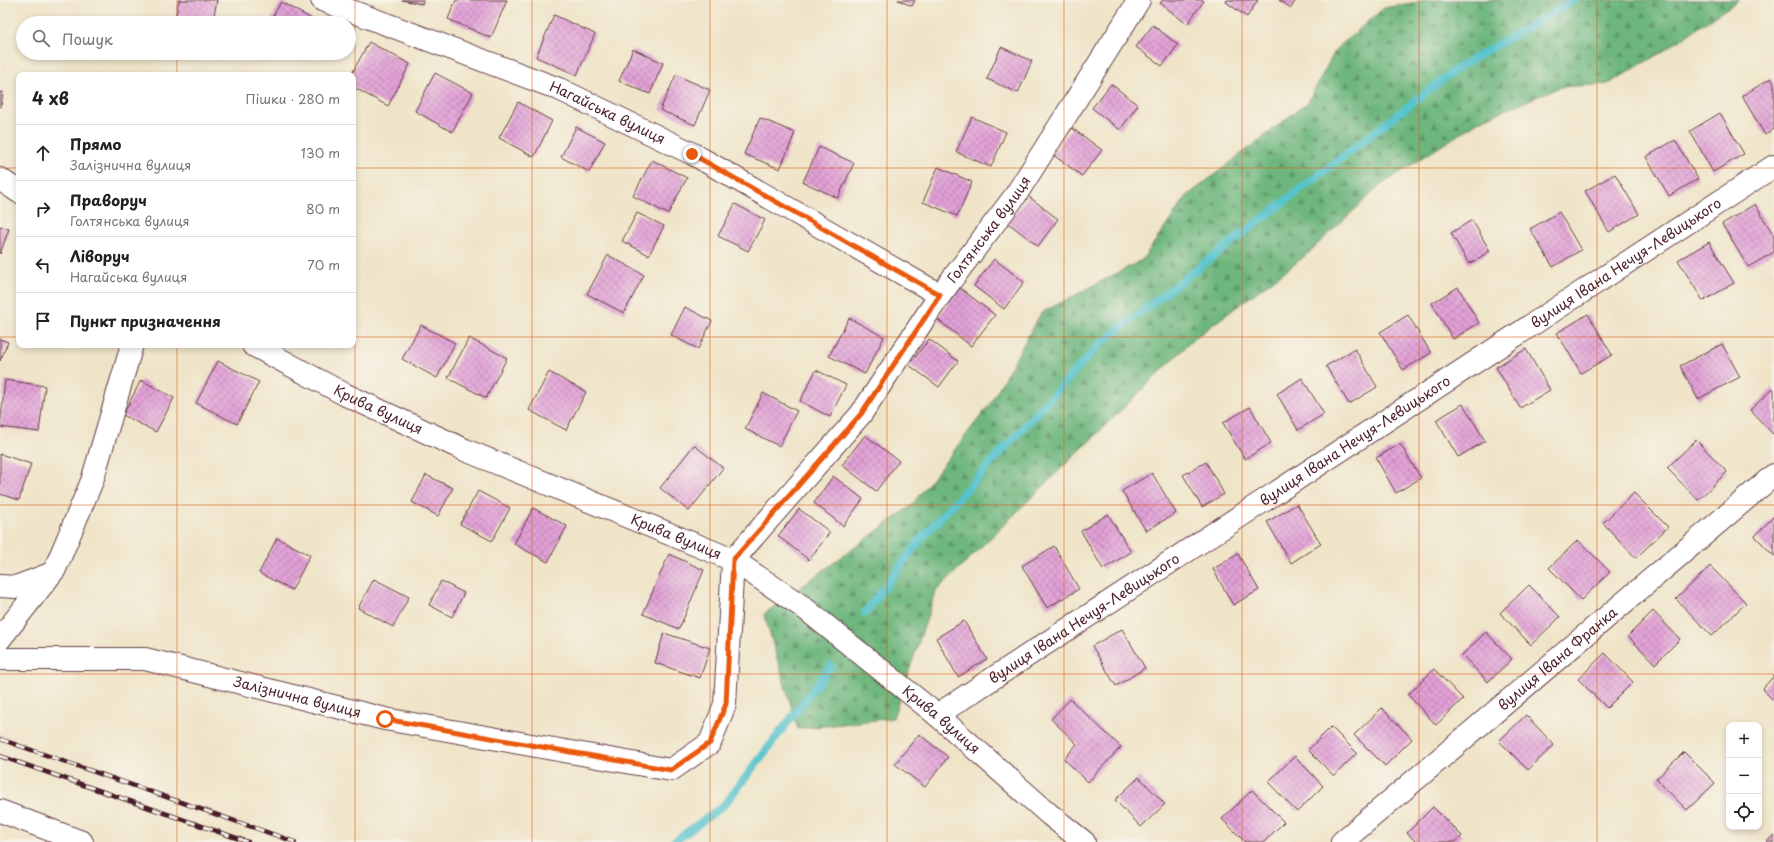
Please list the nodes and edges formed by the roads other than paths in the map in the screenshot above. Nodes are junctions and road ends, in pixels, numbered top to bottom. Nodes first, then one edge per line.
1 (322, 0) edge
2 (1139, 0) edge
3 (1774, 166) edge
4 (0, 179) edge
5 (16, 190) edge
6 (940, 295) junction
7 (131, 348) edge
8 (259, 348) edge
9 (1774, 475) edge
10 (733, 560) junction
11 (52, 574) junction
12 (0, 586) edge
13 (0, 639) edge
14 (0, 659) edge
15 (936, 715) junction
16 (0, 811) edge
17 (82, 842) edge
18 (1084, 842) edge
19 (1342, 842) edge

1 - 6 street, Нагайська вулиця
2 - 6 street, Голтянська вулиця
3 - 15 street, вулиця Івана Нечуя-Левицького
4 - 5 street
6 - 10 street, Голтянська вулиця
7 - 11 street
8 - 10 street, Крива вулиця
9 - 19 street, вулиця Івана Франка
10 - 14 street, Залізнична вулиця
10 - 15 street, Крива вулиця
11 - 12 street
11 - 13 street
15 - 18 street, Крива вулиця
16 - 17 street

